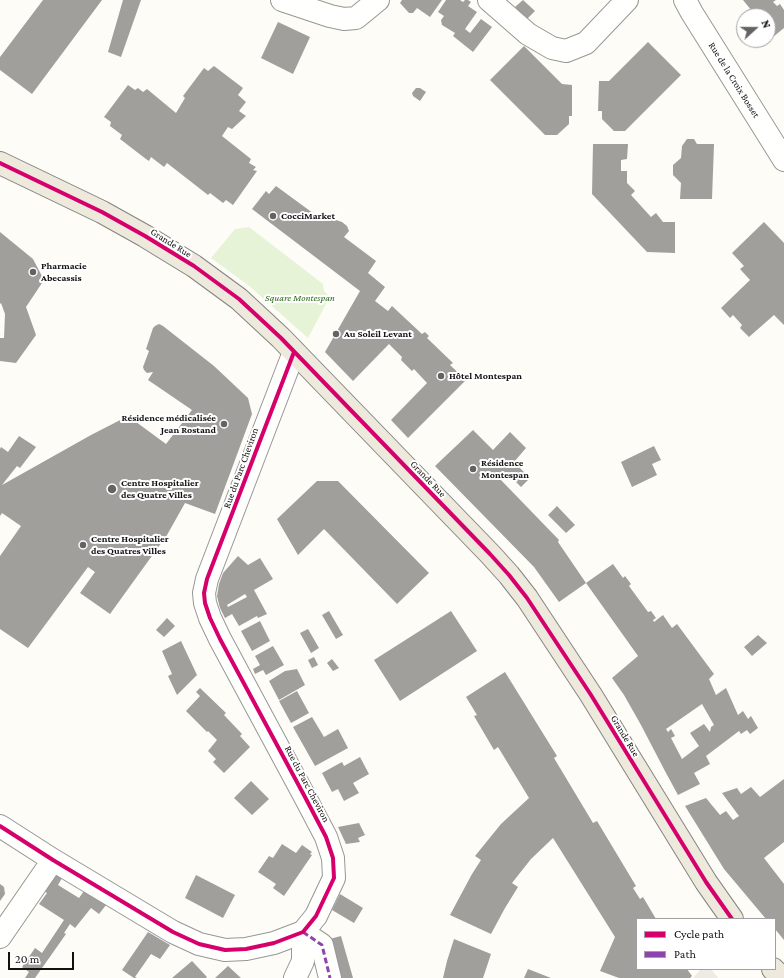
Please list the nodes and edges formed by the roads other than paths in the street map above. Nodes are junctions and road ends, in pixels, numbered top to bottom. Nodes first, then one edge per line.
1 (282, 0) edge
2 (378, 0) edge
3 (489, 0) edge
4 (627, 0) edge
5 (693, 4) edge
6 (784, 160) edge
7 (0, 163) edge
8 (294, 352) junction
9 (0, 826) edge
10 (53, 860) junction
11 (731, 918) edge
12 (303, 932) junction
13 (0, 937) edge
14 (774, 970) edge
15 (295, 978) edge
16 (330, 978) edge
17 (782, 978) edge

1 - 2 street
3 - 4 street
5 - 6 street, Rue de la Croix Bosset
7 - 8 main road, Grande Rue
8 - 11 main road, Grande Rue
8 - 12 street, Rue du Parc Cheviron
9 - 10 street
10 - 12 street
10 - 13 street
12 - 15 street
12 - 16 street
14 - 17 main road

